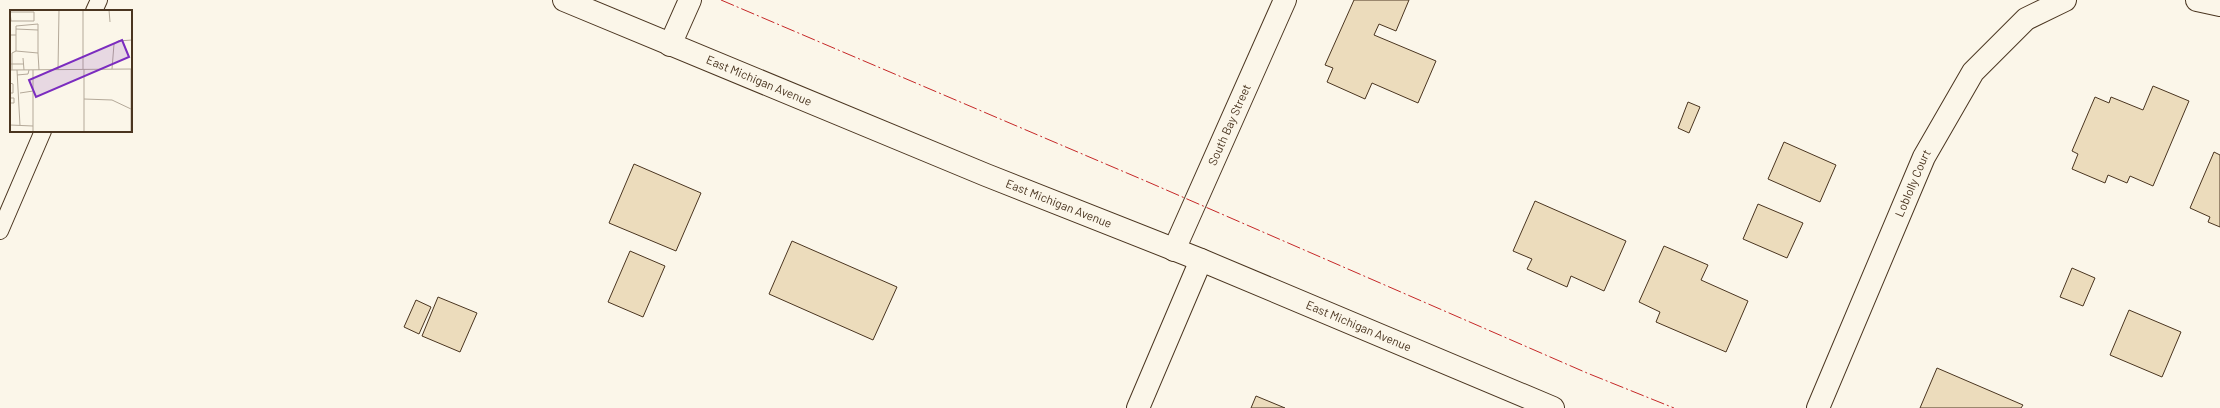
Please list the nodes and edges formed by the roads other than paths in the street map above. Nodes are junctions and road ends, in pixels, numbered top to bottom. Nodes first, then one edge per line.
1 (99, 0) edge
2 (564, 0) edge
3 (690, 0) edge
4 (1285, 0) edge
5 (2065, 0) edge
6 (2197, 0) edge
7 (2220, 6) edge
8 (94, 10) edge
9 (670, 45) junction
10 (43, 132) edge
11 (0, 231) edge
12 (1174, 250) junction
13 (1201, 260) junction
14 (1138, 408) edge
15 (1552, 408) edge
16 (1818, 408) edge

1 - 8 lane
2 - 9 street, East Michigan Avenue
3 - 9 street
4 - 12 street, South Bay Street
5 - 16 street, Loblolly Court
6 - 7 street
9 - 12 street, East Michigan Avenue
10 - 11 lane
12 - 13 street, East Michigan Avenue
13 - 14 street
13 - 15 street, East Michigan Avenue

